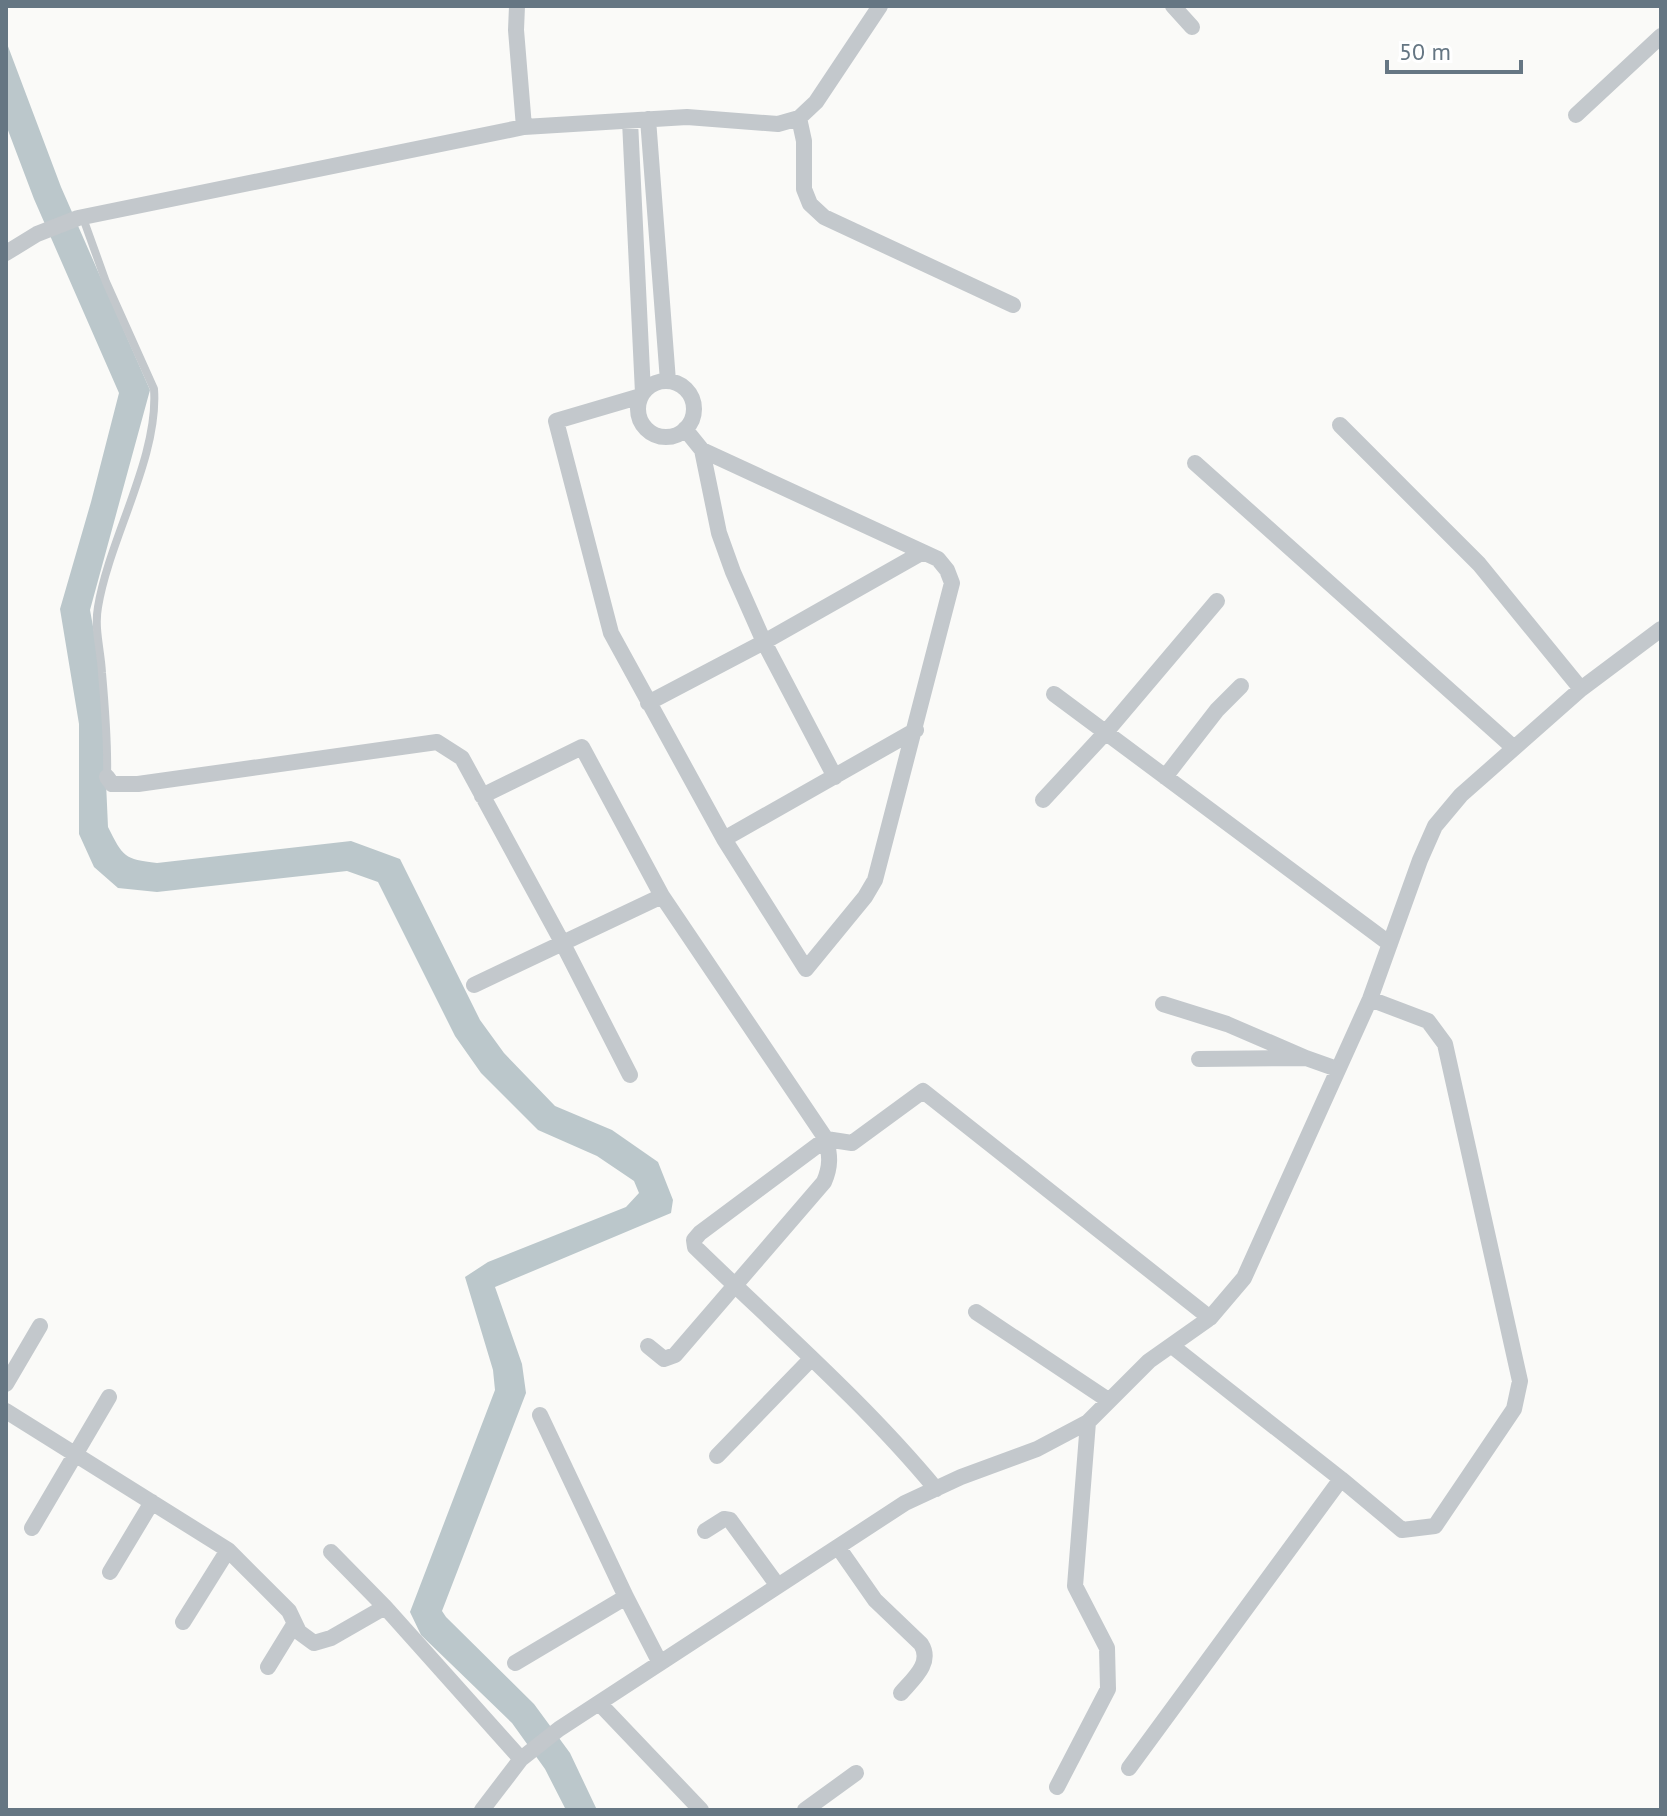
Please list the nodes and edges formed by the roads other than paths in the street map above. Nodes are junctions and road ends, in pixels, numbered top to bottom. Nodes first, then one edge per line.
1 (517, 6) edge
2 (880, 6) edge
3 (1173, 6) edge
4 (1192, 27) dead end
5 (1661, 36) edge
6 (1576, 115) dead end
7 (799, 118) junction
8 (648, 119) junction
9 (630, 121) junction
10 (524, 127) junction
11 (80, 217) junction
12 (8, 247) edge
13 (1013, 305) dead end
14 (668, 381) junction
15 (642, 395) junction
16 (1340, 425) dead end
17 (685, 429) junction
18 (702, 450) junction
19 (1195, 463) dead end
20 (923, 552) junction
21 (1217, 601) dead end
22 (1661, 629) edge
23 (764, 642) junction
24 (1241, 686) dead end
25 (1581, 689) junction
26 (1054, 694) dead end
27 (648, 703) junction
28 (916, 730) junction
29 (1106, 732) junction
30 (1514, 748) junction
31 (107, 777) joint
32 (835, 777) junction
33 (1165, 777) junction
34 (482, 796) junction
35 (1043, 800) dead end
36 (724, 839) junction
37 (662, 896) junction
38 (562, 942) junction
39 (1390, 944) junction
40 (474, 985) dead end
41 (1370, 999) junction
42 (1163, 1004) dead end
43 (1306, 1058) junction
44 (1199, 1059) dead end
45 (1337, 1069) junction
46 (630, 1075) dead end
47 (826, 1139) junction
48 (736, 1287) junction
49 (976, 1312) dead end
50 (1210, 1318) junction
51 (40, 1326) dead end
52 (648, 1346) dead end
53 (1172, 1346) junction
54 (811, 1359) junction
55 (6, 1384) edge
56 (109, 1397) dead end
57 (1108, 1400) junction
58 (6, 1411) edge
59 (540, 1415) dead end
60 (1088, 1422) junction
61 (74, 1454) junction
62 (717, 1456) dead end
63 (1341, 1479) junction
64 (936, 1489) junction
65 (152, 1502) junction
66 (32, 1528) dead end
67 (705, 1531) dead end
68 (838, 1547) junction
69 (228, 1550) junction
70 (331, 1552) dead end
71 (110, 1572) dead end
72 (778, 1586) junction
73 (626, 1597) junction
74 (385, 1607) junction
75 (183, 1622) dead end
76 (295, 1623) junction
77 (515, 1663) dead end
78 (660, 1663) junction
79 (268, 1667) dead end
80 (901, 1693) dead end
81 (599, 1703) junction
82 (524, 1756) junction
83 (1129, 1768) dead end
84 (856, 1773) dead end
85 (1057, 1787) dead end
86 (482, 1810) edge
87 (701, 1810) edge
88 (805, 1810) edge

1 - 10 street
2 - 7 street
3 - 4 street
5 - 6 street
7 - 8 street
7 - 13 street
8 - 9 street
8 - 14 street
9 - 10 street
9 - 15 street
10 - 11 street
11 - 12 street
11 - 31 lane
14 - 15 street
14 - 17 street
15 - 17 street
15 - 27 street
16 - 25 street
17 - 18 street
18 - 20 street
18 - 23 street
19 - 30 street
20 - 23 street
20 - 28 street
21 - 29 street
22 - 25 street
23 - 27 street
23 - 32 street
24 - 33 street
25 - 30 street
26 - 29 street
27 - 36 street
28 - 32 street
28 - 36 street
29 - 33 street
29 - 35 street
30 - 39 street
31 - 34 street
32 - 36 street
33 - 39 street
34 - 37 street
34 - 38 street
37 - 38 street
37 - 47 street
38 - 40 street
38 - 46 street
39 - 41 street
41 - 45 street
41 - 63 street
42 - 43 street
43 - 44 street
43 - 45 street
45 - 50 street
47 - 48 street
47 - 48 street
47 - 50 street
48 - 52 street
48 - 54 street
49 - 57 street
50 - 53 street
51 - 55 street
53 - 57 street
53 - 63 street
54 - 62 street
54 - 64 street
56 - 61 street
57 - 60 street
58 - 61 street
59 - 73 street
60 - 64 street
60 - 85 street
61 - 65 street
61 - 66 street
63 - 83 street
64 - 68 street
65 - 69 street
65 - 71 street
67 - 72 street
68 - 72 street
68 - 80 street
69 - 75 street
69 - 76 street
70 - 74 street
72 - 78 street
73 - 77 street
73 - 78 street
74 - 76 street
74 - 82 street
76 - 79 street
78 - 81 street
81 - 82 street
81 - 87 street
82 - 86 street
84 - 88 street

